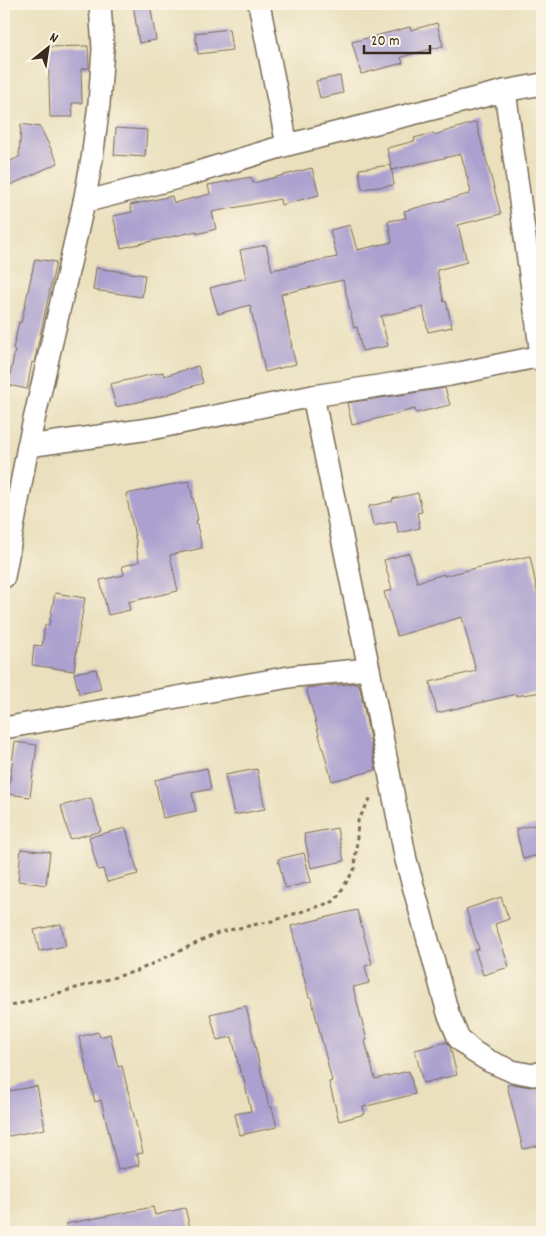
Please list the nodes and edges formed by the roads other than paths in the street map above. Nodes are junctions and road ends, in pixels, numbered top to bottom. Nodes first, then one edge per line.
1 (100, 4) edge
2 (260, 4) edge
3 (542, 84) edge
4 (505, 90) junction
5 (287, 145) junction
6 (84, 202) junction
7 (542, 359) edge
8 (313, 396) junction
9 (28, 446) junction
10 (4, 577) edge
11 (369, 669) junction
12 (4, 728) edge
13 (542, 1072) edge

1 - 6 street
2 - 5 street
3 - 4 street
4 - 5 street
4 - 7 street
5 - 6 street
6 - 9 street
7 - 8 street
8 - 9 street
8 - 11 street
9 - 10 street
11 - 12 street
11 - 13 street

